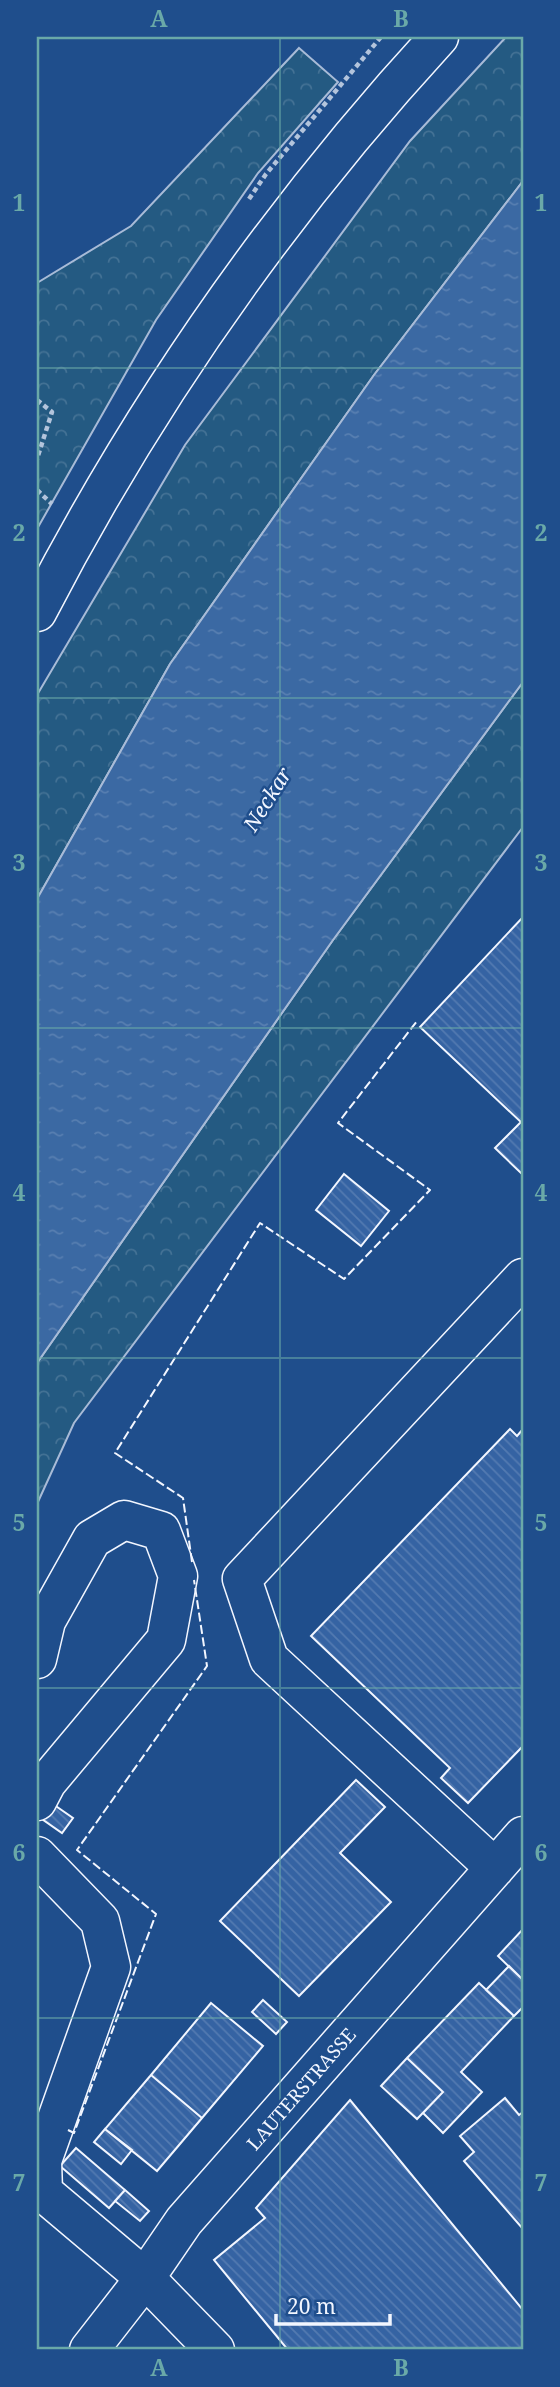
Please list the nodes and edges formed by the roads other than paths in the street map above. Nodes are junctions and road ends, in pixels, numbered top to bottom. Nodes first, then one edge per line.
1 (439, 37) edge
2 (37, 612) edge
3 (523, 1279) edge
4 (37, 1658) edge
5 (40, 1777) edge
6 (523, 1836) edge
7 (37, 1856) edge
8 (495, 1868) junction
9 (145, 2278) junction
10 (89, 2350) edge
11 (215, 2350) edge

1 - 2 street
3 - 8 street
4 - 5 street
6 - 8 street, LAUTERSTRASSE
7 - 9 street
8 - 9 street, LAUTERSTRASSE
9 - 10 street, LAUTERSTRASSE
9 - 11 street

